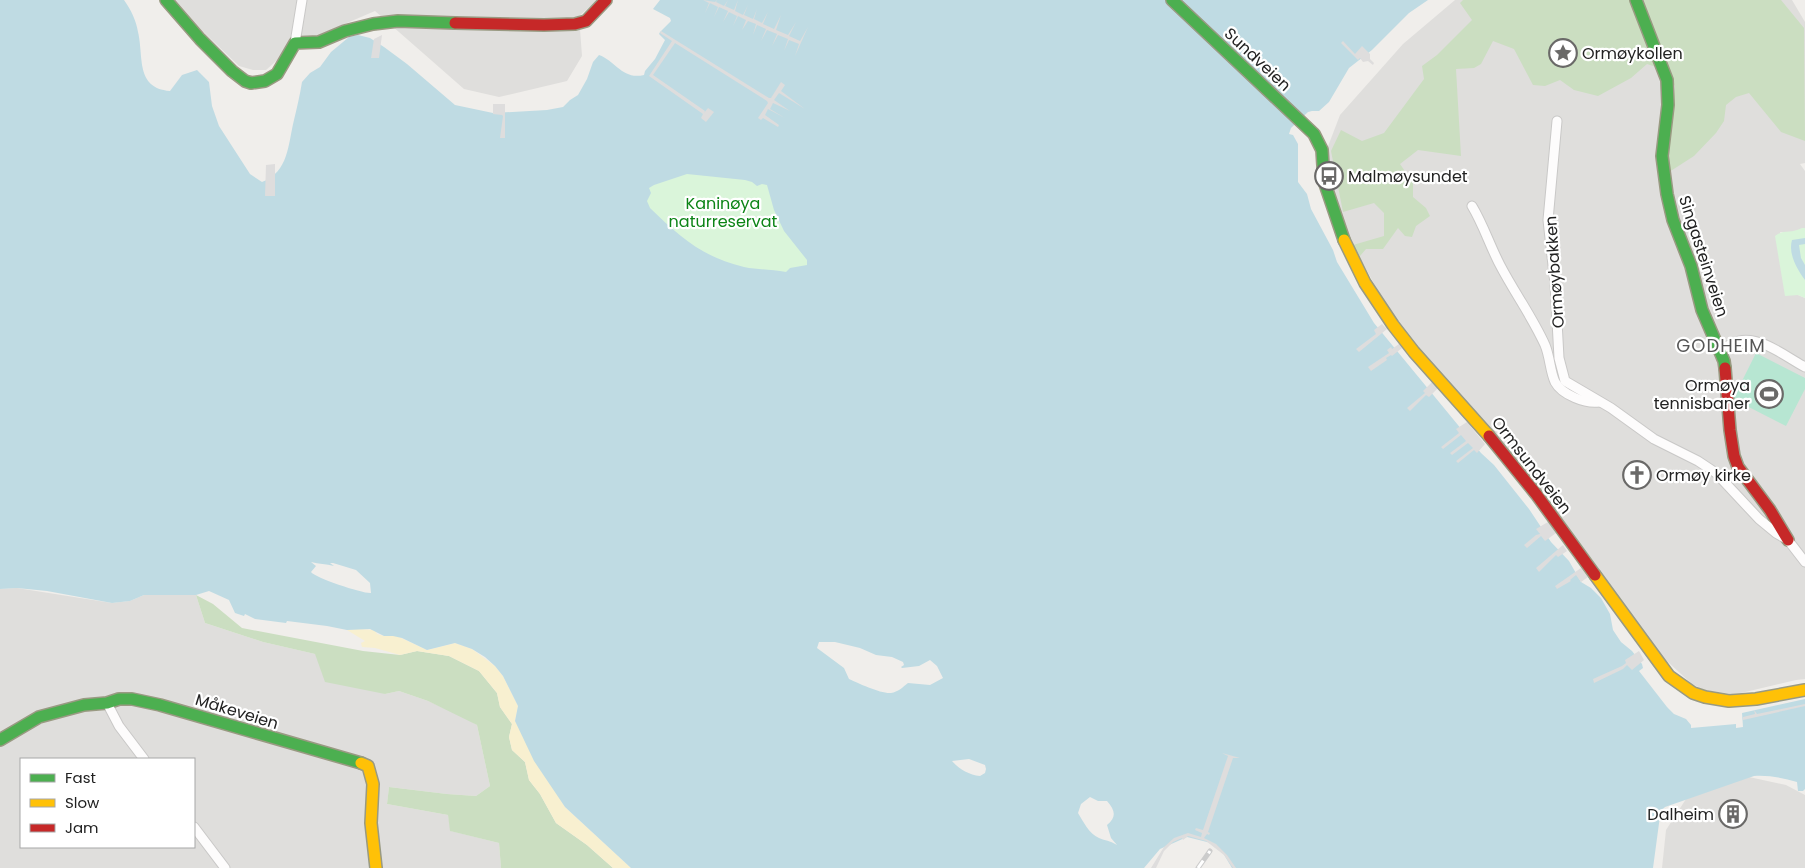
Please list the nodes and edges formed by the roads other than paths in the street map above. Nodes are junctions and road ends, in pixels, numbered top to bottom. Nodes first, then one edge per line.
1 (166, 0) edge
2 (302, 0) edge
3 (606, 0) edge
4 (1172, 0) edge
5 (1636, 0) edge
6 (295, 43) junction
7 (1557, 120) dead end
8 (1320, 144) joint
9 (1472, 206) dead end
10 (1720, 350) junction
11 (1805, 367) edge
12 (1602, 402) junction
13 (1788, 540) junction
14 (1805, 562) edge
15 (1805, 690) edge
16 (107, 703) junction
17 (0, 740) edge
18 (143, 758) edge
19 (195, 828) edge
20 (225, 868) edge
21 (376, 868) edge

1 - 6 street
2 - 6 street
3 - 6 street
4 - 8 street, Sundveien
5 - 10 street, Singasteinveien
7 - 12 street, Ormøybakken
8 - 15 street, Ormsundveien
9 - 12 street, Ormøybakken
10 - 11 street
10 - 13 street, Singasteinveien
12 - 13 street, Ormøybakken
13 - 14 street, Ormøybakken
16 - 17 street, Måkeveien
16 - 18 street
16 - 21 street, Måkeveien
19 - 20 street

